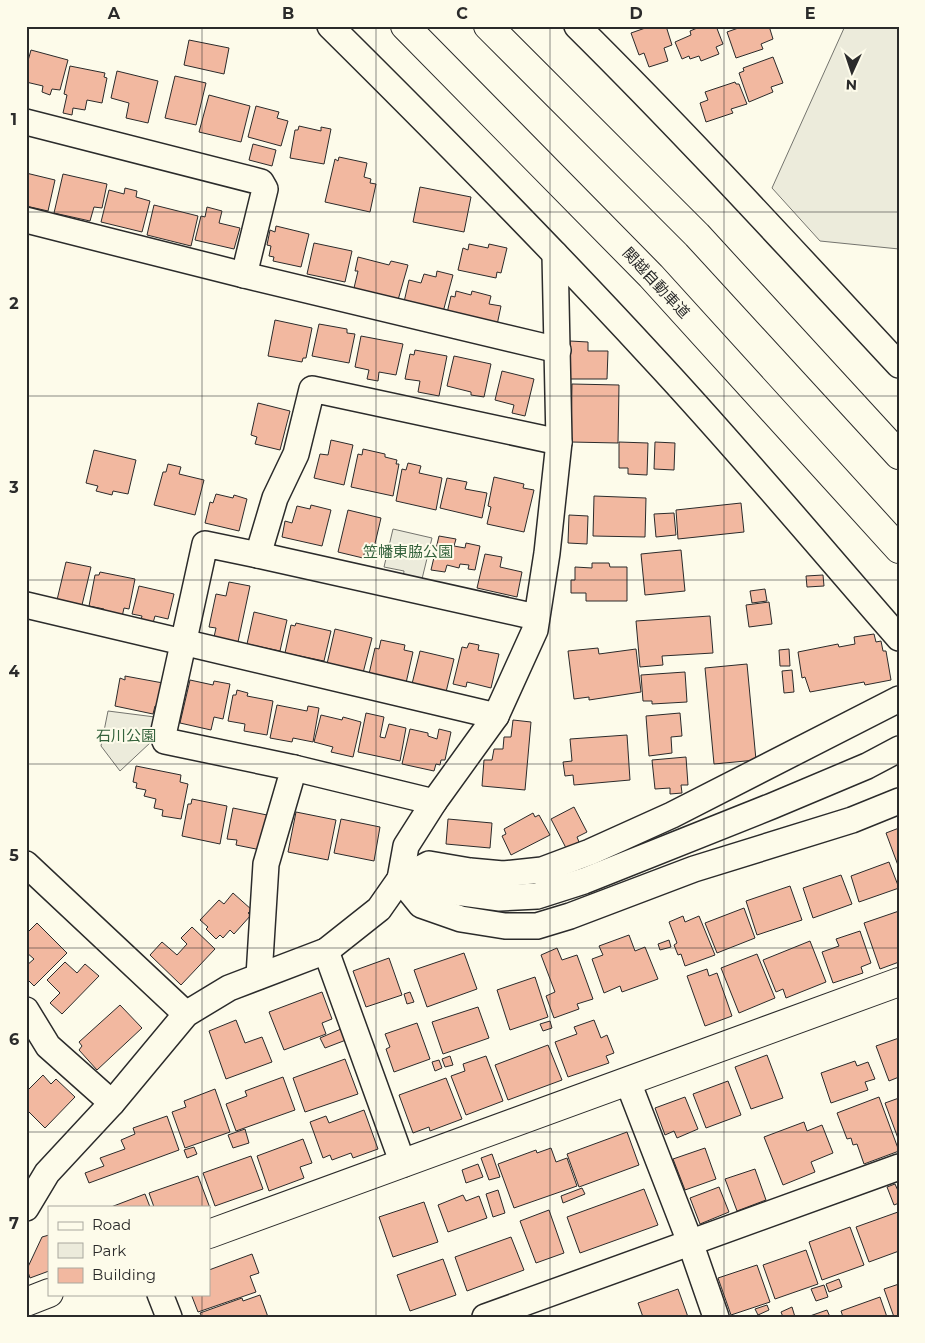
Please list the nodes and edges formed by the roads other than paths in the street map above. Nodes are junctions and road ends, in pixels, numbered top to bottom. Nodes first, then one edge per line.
1 (330, 26) edge
2 (405, 26) edge
3 (488, 26) edge
4 (577, 26) edge
5 (26, 122) edge
6 (26, 220) edge
7 (555, 254) junction
8 (244, 275) junction
9 (558, 350) junction
10 (899, 365) edge
11 (559, 442) junction
12 (899, 454) edge
13 (899, 549) edge
14 (258, 555) junction
15 (26, 605) edge
16 (536, 617) junction
17 (899, 638) edge
18 (183, 643) junction
19 (899, 699) edge
20 (496, 716) junction
21 (899, 749) edge
22 (294, 768) junction
23 (899, 801) edge
24 (434, 802) junction
25 (26, 864) edge
26 (400, 879) junction
27 (326, 951) junction
28 (259, 976) junction
29 (899, 982) edge
30 (26, 1010) edge
31 (186, 1014) junction
32 (628, 1082) junction
33 (112, 1103) junction
34 (403, 1164) junction
35 (899, 1167) edge
36 (26, 1208) edge
37 (210, 1234) edge
38 (690, 1242) junction
39 (48, 1293) edge
40 (161, 1296) edge
41 (26, 1302) edge
42 (169, 1317) edge
43 (484, 1317) edge
44 (716, 1317) edge

1 - 7 street
2 - 13 main road, 関越自動車道
3 - 12 main road
4 - 10 street
5 - 8 street
6 - 8 street
7 - 9 street
7 - 17 street
8 - 9 street
9 - 11 street
11 - 14 street
11 - 16 street
14 - 16 street
14 - 18 street
15 - 18 street
16 - 20 street
18 - 20 street
18 - 22 street
19 - 26 street
20 - 24 street
21 - 26 street
22 - 24 street
22 - 28 street
23 - 26 street
24 - 26 street
25 - 31 street
26 - 27 street
27 - 28 street
27 - 34 street
28 - 31 street
29 - 32 main road
30 - 33 street
31 - 33 street
32 - 34 main road
32 - 38 street
33 - 36 street
34 - 37 main road
35 - 38 street
38 - 43 street
38 - 44 street
39 - 41 main road
40 - 42 street

